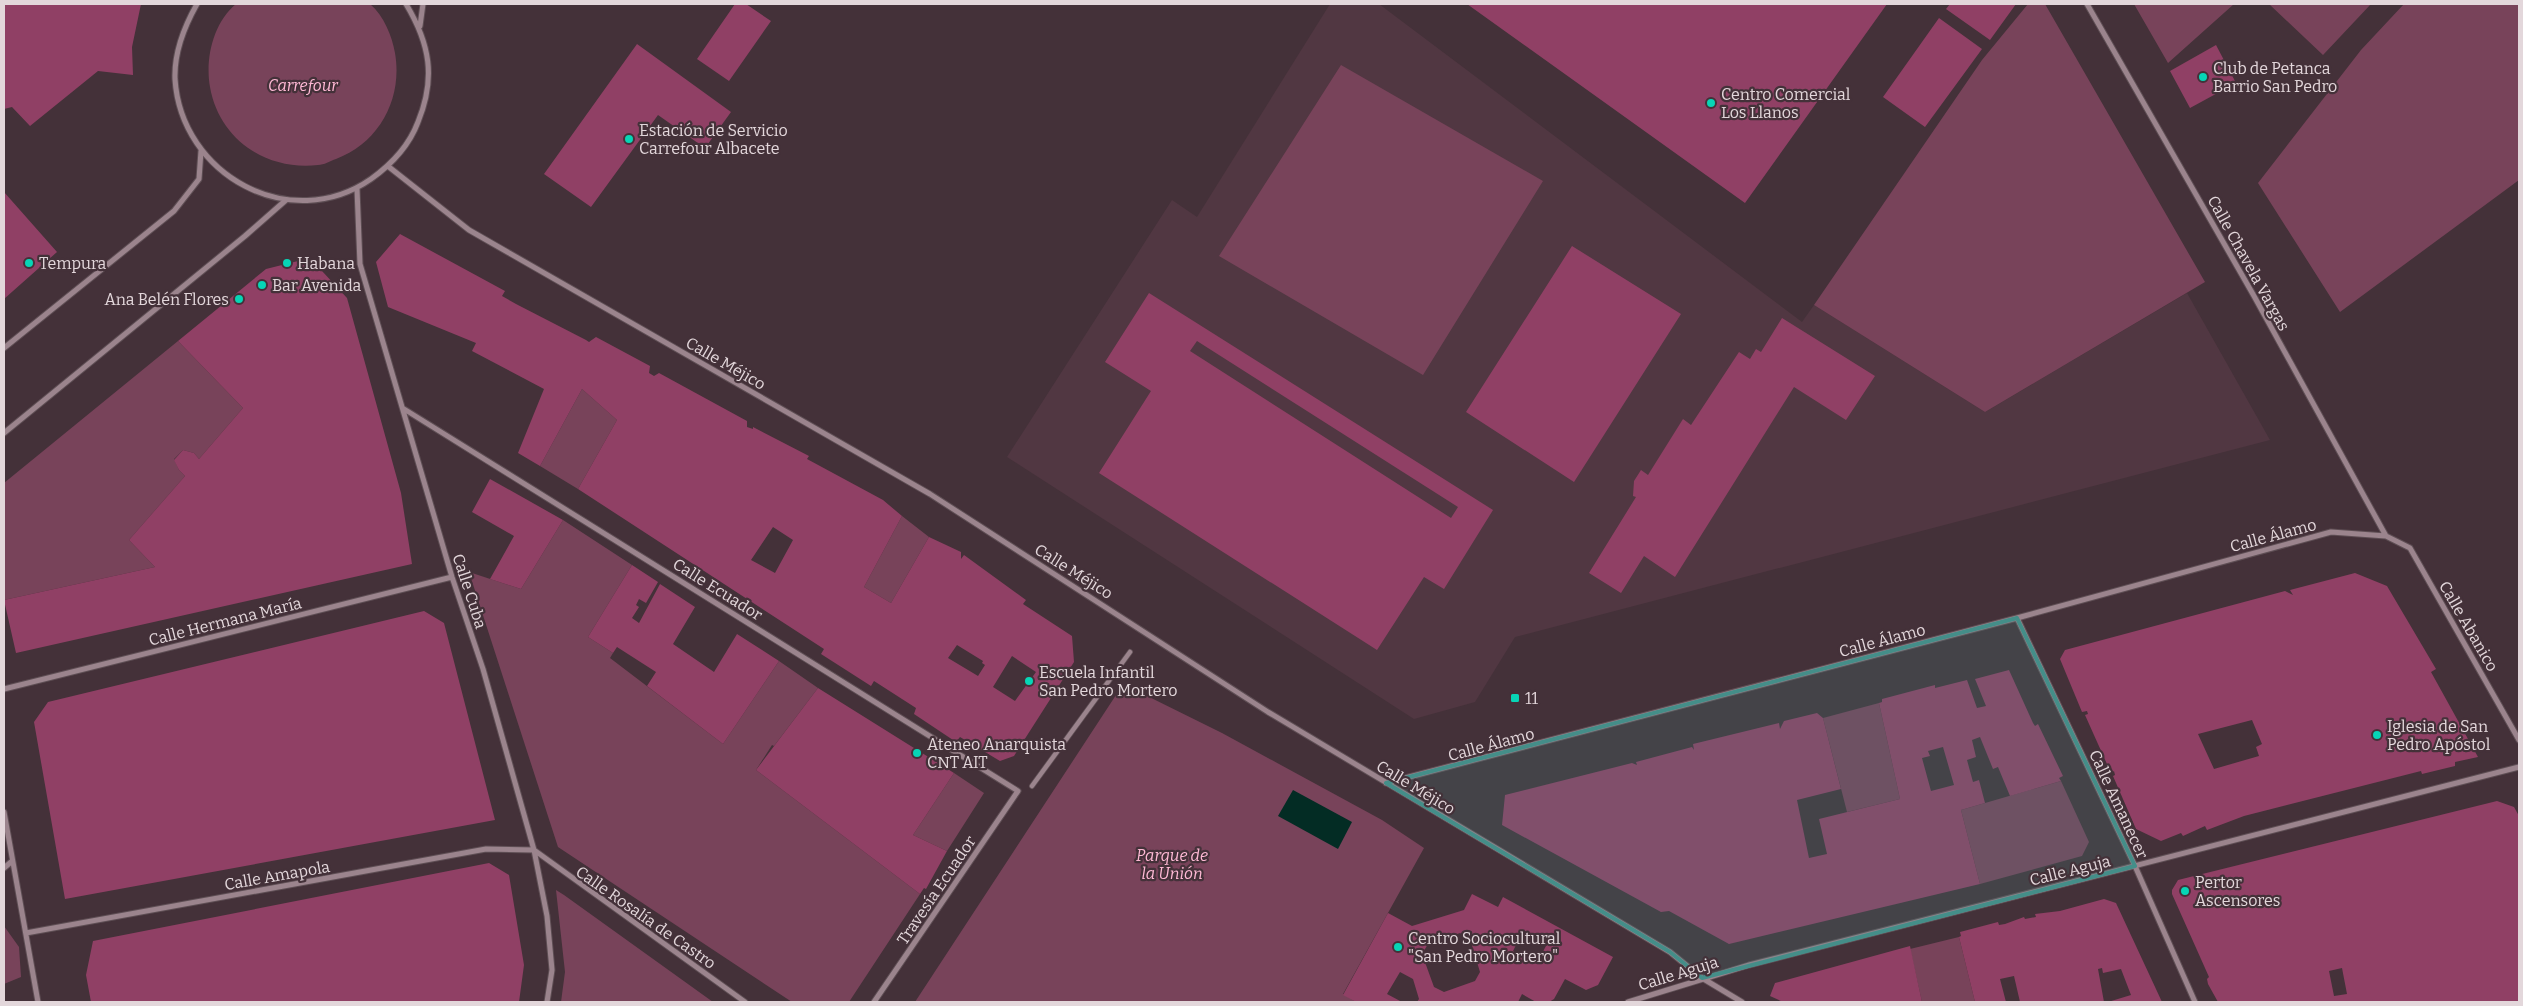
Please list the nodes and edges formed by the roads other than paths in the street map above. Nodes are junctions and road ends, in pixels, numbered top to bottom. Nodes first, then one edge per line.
1 (197, 4) edge
2 (406, 4) edge
3 (422, 4) edge
4 (2087, 4) edge
5 (420, 27) junction
6 (201, 151) junction
7 (389, 167) junction
8 (357, 189) junction
9 (286, 200) junction
10 (4, 348) edge
11 (404, 409) junction
12 (4, 433) edge
13 (2386, 536) junction
14 (452, 577) junction
15 (2017, 618) junction
16 (1130, 652) dead end
17 (4, 689) edge
18 (2519, 740) edge
19 (2519, 767) edge
20 (1386, 783) junction
21 (1032, 786) dead end
22 (1018, 791) joint
23 (4, 812) edge
24 (534, 850) junction
25 (11, 862) junction
26 (2135, 866) junction
27 (4, 868) edge
28 (26, 933) junction
29 (1702, 978) junction
30 (38, 1002) edge
31 (547, 1002) edge
32 (745, 1002) edge
33 (874, 1002) edge
34 (1628, 1002) edge
35 (1742, 1002) edge
36 (2195, 1002) edge

1 - 6 street
2 - 5 street
3 - 5 street
4 - 13 street, Calle Chavela Vargas
5 - 7 street
6 - 9 street
6 - 10 street
7 - 8 street
7 - 20 street, Calle Méjico
8 - 9 street
8 - 11 street, Calle Cuba
9 - 12 street
11 - 14 street, Calle Cuba
11 - 22 street, Calle Ecuador
13 - 15 street, Calle Álamo
13 - 18 street, Calle Abanico
14 - 17 street, Calle Hermana María
14 - 24 street, Calle Cuba
15 - 20 street, Calle Álamo
15 - 26 street, Calle Amanecer
16 - 21 street
19 - 26 street, Calle Aguja
20 - 29 street, Calle Méjico
22 - 33 street, Travesía Ecuador
23 - 25 street
24 - 28 street, Calle Amapola
24 - 31 street, Calle Cuba
24 - 32 street, Calle Rosalía de Castro
25 - 27 street
25 - 28 street
26 - 29 street, Calle Aguja
26 - 36 street, Calle Amanecer
28 - 30 street
29 - 34 street, Calle Aguja
29 - 35 street, Calle Méjico

